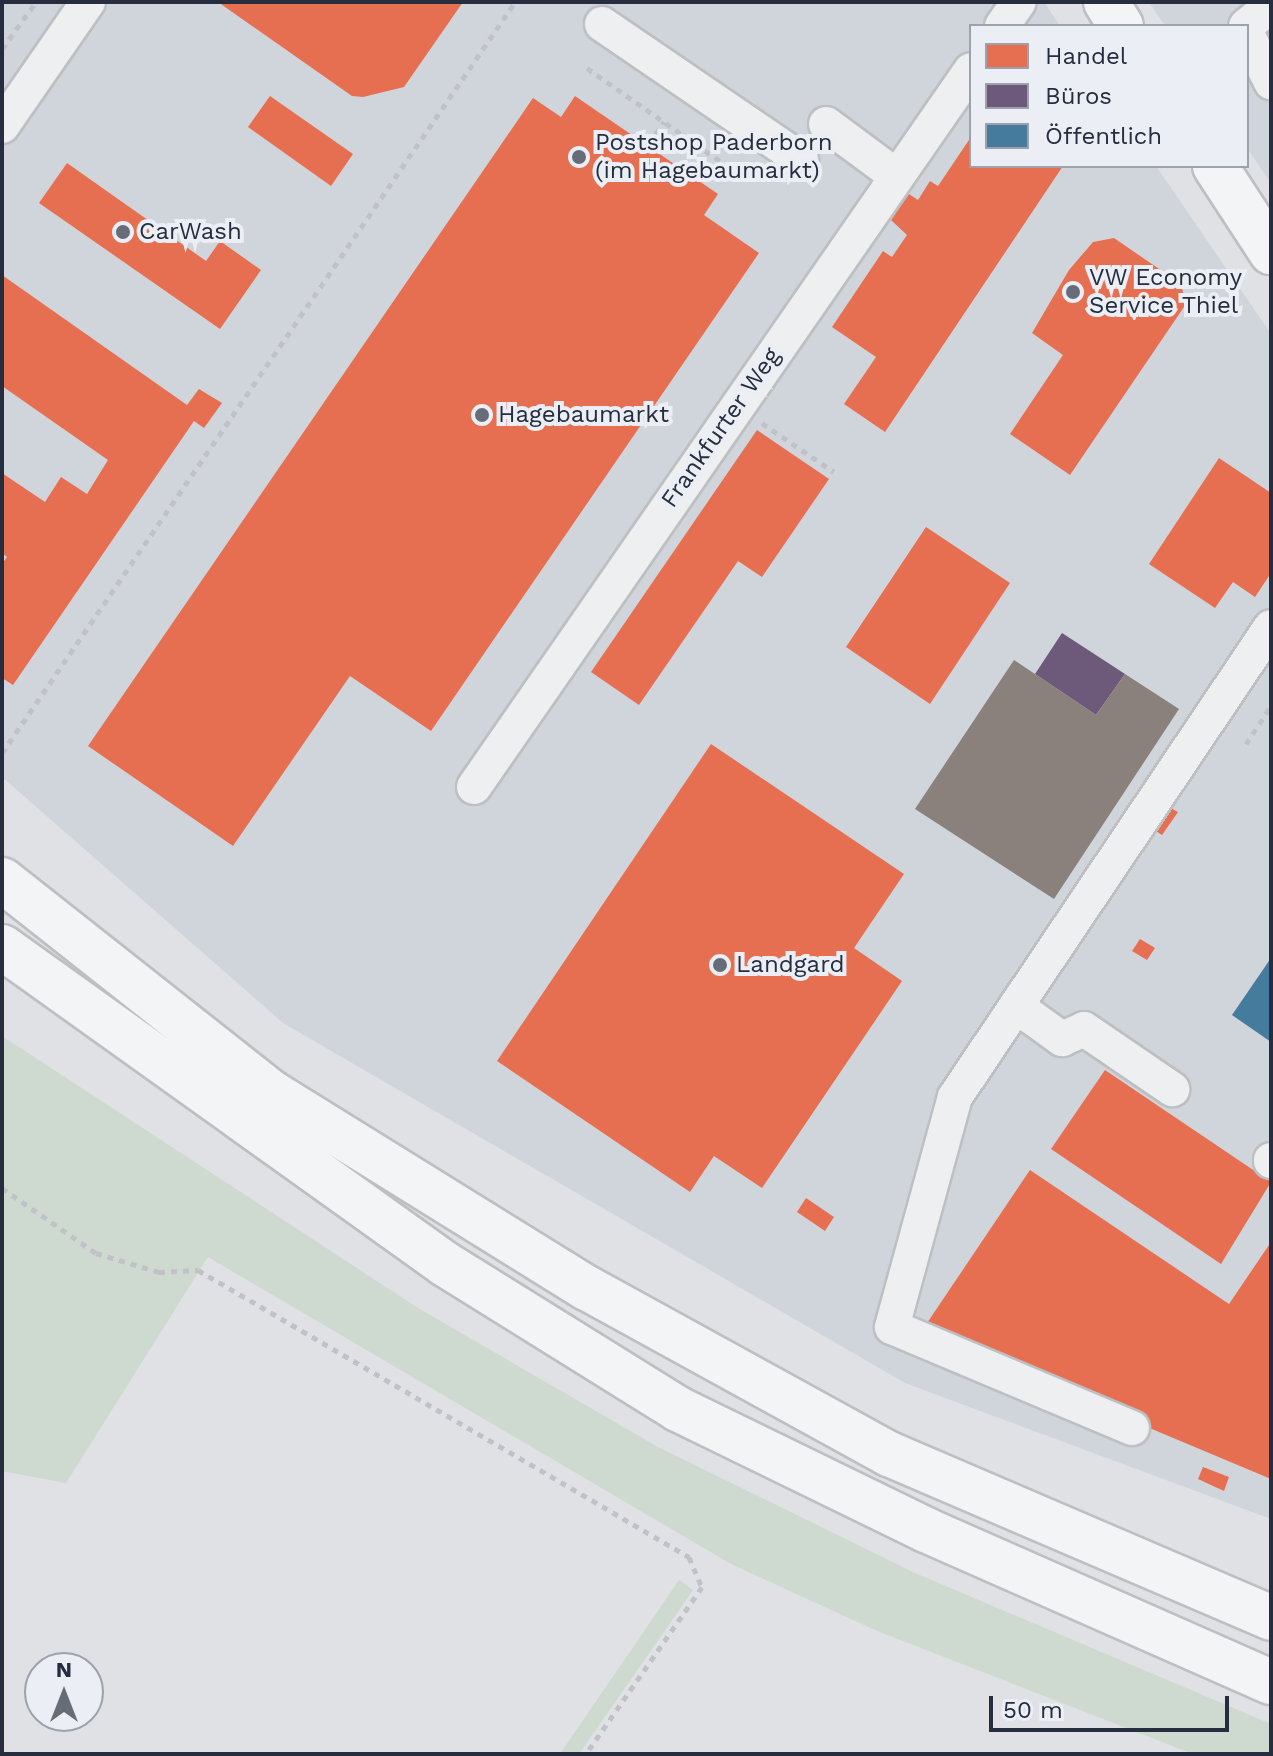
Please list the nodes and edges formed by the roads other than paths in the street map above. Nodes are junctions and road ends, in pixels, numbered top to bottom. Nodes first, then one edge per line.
1 (88, 2) edge
2 (1019, 2) edge
3 (1106, 2) edge
4 (1271, 6) edge
5 (602, 24) dead end
6 (1003, 24) edge
7 (1120, 24) edge
8 (1248, 24) edge
9 (1249, 38) edge
10 (969, 73) edge
11 (1271, 82) edge
12 (826, 124) dead end
13 (2, 126) edge
14 (801, 160) dead end
15 (1216, 168) edge
16 (895, 175) junction
17 (1271, 252) edge
18 (1271, 627) edge
19 (474, 787) dead end
20 (2, 880) edge
21 (2, 947) edge
22 (1016, 1006) junction
23 (1172, 1089) dead end
24 (1132, 1428) dead end
25 (1271, 1618) edge
26 (1271, 1682) edge

1 - 13 street
2 - 6 street
3 - 7 main road
4 - 8 street
5 - 14 street
9 - 11 street
10 - 16 street, Frankfurter Weg
12 - 16 street
15 - 17 main road
16 - 19 street, Frankfurter Weg
18 - 22 street
20 - 25 main road
21 - 26 main road
22 - 23 street
22 - 24 street

